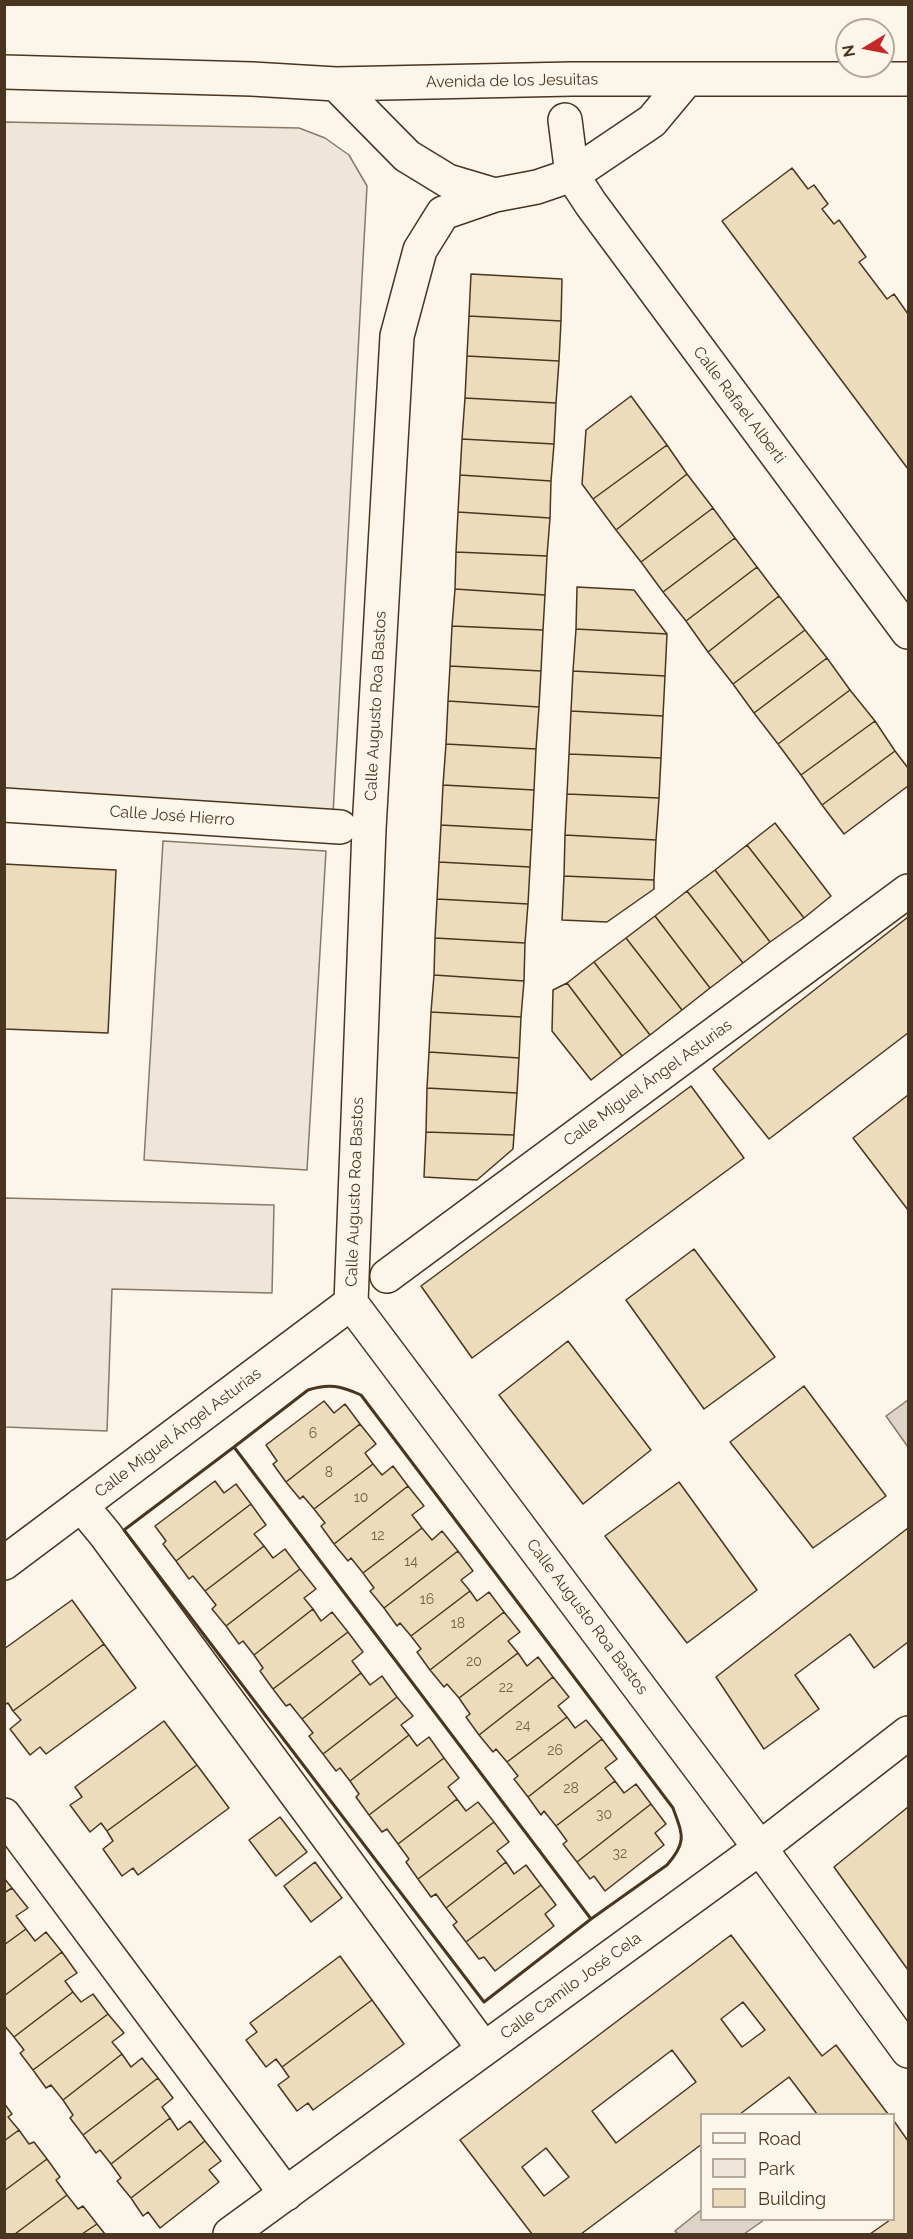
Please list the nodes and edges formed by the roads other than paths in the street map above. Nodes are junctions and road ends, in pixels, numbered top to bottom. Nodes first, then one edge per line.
1 (4, 72) edge
2 (572, 79) junction
3 (687, 79) junction
4 (909, 79) edge
5 (336, 84) junction
6 (566, 120) junction
7 (572, 175) junction
8 (537, 187) junction
9 (495, 195) junction
10 (909, 632) edge
11 (4, 805) edge
12 (339, 827) dead end
13 (909, 891) edge
14 (387, 1276) dead end
15 (351, 1303) junction
16 (81, 1505) junction
17 (4, 1563) edge
18 (909, 1734) edge
19 (4, 1815) edge
20 (759, 1848) junction
21 (484, 2049) junction
22 (909, 2051) edge
23 (286, 2194) junction
24 (230, 2235) edge

1 - 5 street, Avenida de los Jesuitas
2 - 3 street, Avenida de los Jesuitas
2 - 5 street, Avenida de los Jesuitas
2 - 6 street
3 - 4 street, Avenida de los Jesuitas
3 - 7 street
5 - 9 street
6 - 7 street
6 - 8 street
7 - 8 street
7 - 10 street, Calle Rafael Alberti
8 - 9 street
9 - 15 street, Calle Augusto Roa Bastos
11 - 12 street, Calle José Hierro
13 - 14 street, Calle Miguel Ángel Asturias
15 - 16 street, Calle Miguel Ángel Asturias
15 - 20 street, Calle Augusto Roa Bastos
16 - 17 street, Calle Miguel Ángel Asturias
16 - 21 street
18 - 20 street, Calle Camilo José Cela
19 - 23 street
20 - 21 street, Calle Camilo José Cela
20 - 22 street, Calle Augusto Roa Bastos
21 - 23 street, Calle Camilo José Cela
23 - 24 street, Calle Camilo José Cela

